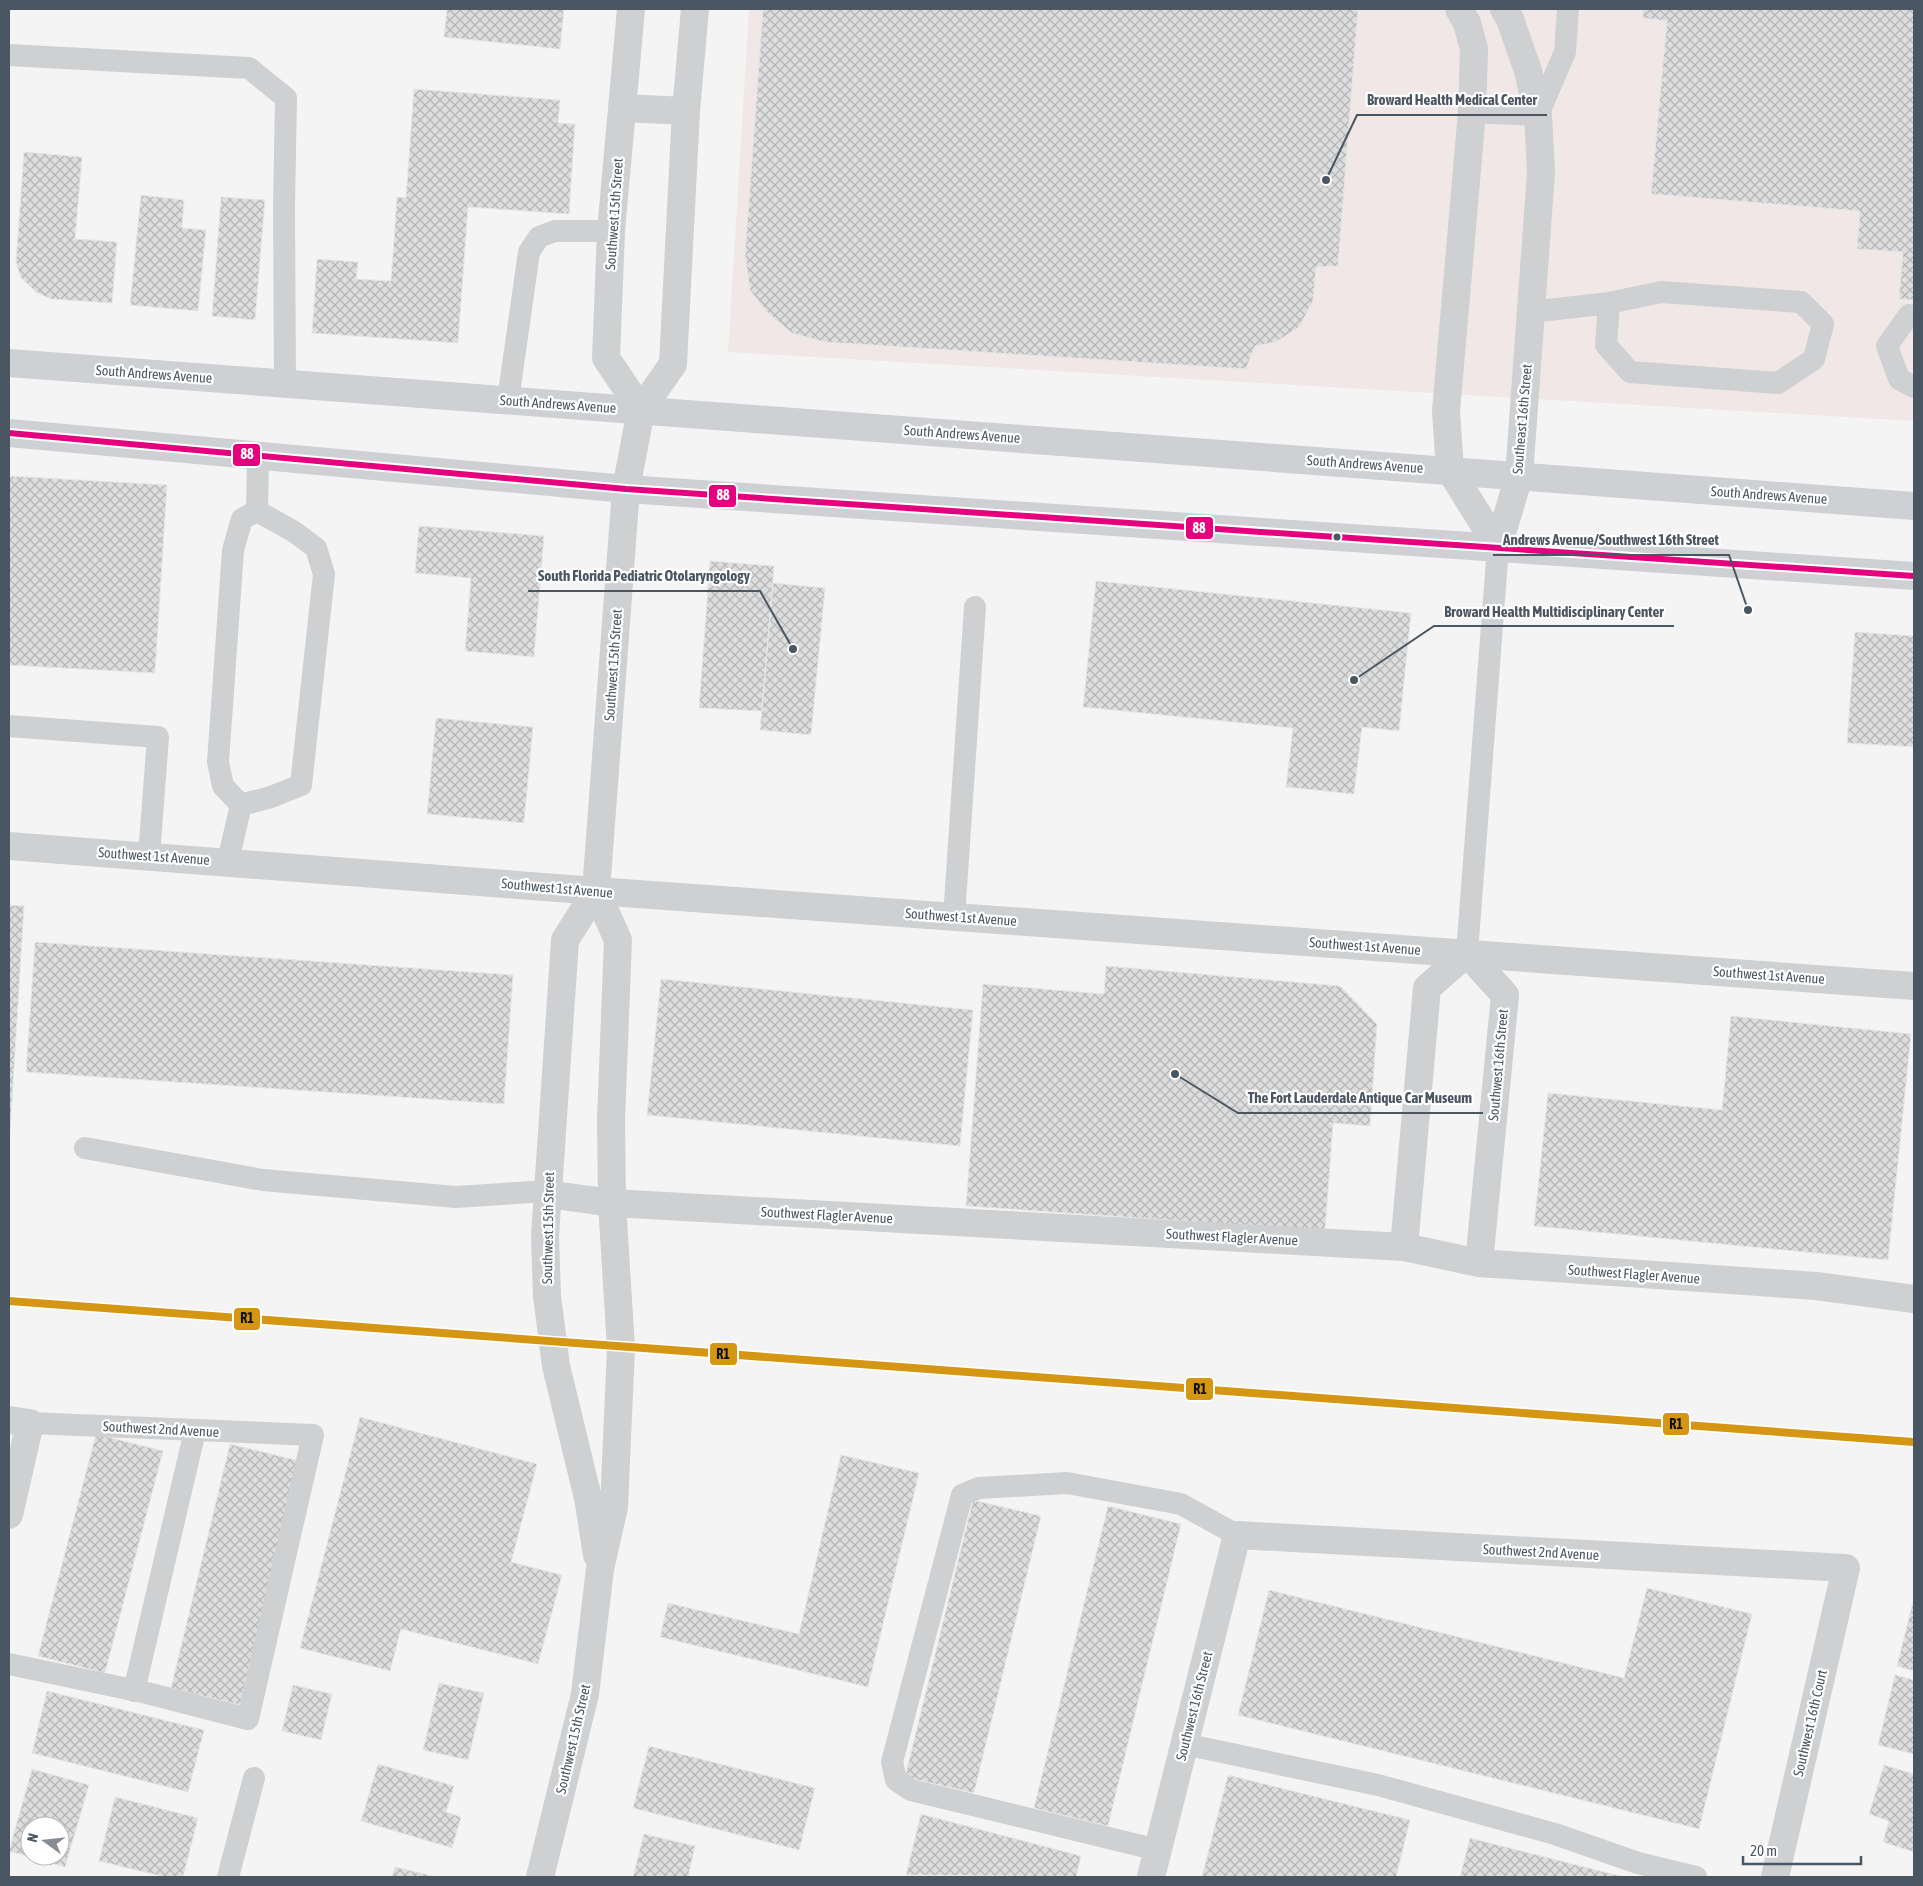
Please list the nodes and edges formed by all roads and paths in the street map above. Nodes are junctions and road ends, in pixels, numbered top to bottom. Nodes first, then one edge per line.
1 (632, 9) edge
2 (695, 9) edge
3 (1459, 9) edge
4 (1504, 9) edge
5 (1568, 9) edge
6 (9, 55) edge
7 (623, 108) junction
8 (686, 111) junction
9 (1472, 112) junction
10 (1538, 115) junction
11 (611, 231) junction
12 (1609, 303) junction
13 (1530, 312) junction
14 (1914, 316) edge
15 (9, 363) edge
16 (285, 384) junction
17 (1914, 387) edge
18 (508, 400) junction
19 (641, 410) junction
20 (9, 434) edge
21 (258, 456) junction
22 (1450, 470) junction
23 (1519, 476) junction
24 (626, 489) junction
25 (1914, 506) edge
26 (257, 510) junction
27 (1498, 546) junction
28 (1914, 576) edge
29 (975, 607) dead end
30 (9, 726) edge
31 (241, 805) junction
32 (9, 846) edge
33 (149, 856) junction
34 (228, 861) junction
35 (596, 891) junction
36 (954, 916) junction
37 (1467, 953) junction
38 (1914, 986) edge
39 (85, 1148) dead end
40 (547, 1192) junction
41 (612, 1203) junction
42 (1404, 1247) junction
43 (1480, 1263) junction
44 (1914, 1299) edge
45 (20, 1422) edge
46 (195, 1431) junction
47 (9, 1515) edge
48 (1237, 1535) junction
49 (1846, 1568) joint
50 (600, 1569) junction
51 (9, 1664) edge
52 (134, 1690) junction
53 (1184, 1744) junction
54 (254, 1778) dead end
55 (1158, 1850) junction
56 (228, 1877) edge
57 (540, 1877) edge
58 (1151, 1877) edge
59 (1696, 1877) edge
60 (1775, 1877) edge

1 - 7 street, Southwest 15th Street
2 - 8 street, Southwest 15th Street
3 - 9 street
4 - 10 street, Southeast 16th Street
5 - 10 lane
6 - 16 lane
7 - 8 street
7 - 11 street, Southwest 15th Street
8 - 19 street, Southwest 15th Street
9 - 10 lane
9 - 22 street
10 - 13 street, Southeast 16th Street
11 - 18 lane
11 - 19 street, Southwest 15th Street
12 - 12 lane
12 - 13 lane
13 - 23 street, Southeast 16th Street
14 - 17 lane
15 - 16 main road, South Andrews Avenue
16 - 18 main road, South Andrews Avenue
18 - 19 main road, South Andrews Avenue
19 - 22 main road, South Andrews Avenue
19 - 24 street, Southwest 15th Street
20 - 21 main road
21 - 24 main road
21 - 26 lane
22 - 23 main road, South Andrews Avenue
22 - 27 street
23 - 25 main road, South Andrews Avenue
23 - 27 street, Southeast 16th Street
24 - 27 main road
24 - 35 street, Southwest 15th Street
26 - 31 lane
26 - 31 lane
27 - 28 main road
27 - 37 lane
29 - 36 lane
30 - 33 lane
31 - 34 lane
32 - 33 street, Southwest 1st Avenue
33 - 34 street, Southwest 1st Avenue
34 - 35 street, Southwest 1st Avenue
35 - 36 street, Southwest 1st Avenue
35 - 40 street, Southwest 15th Street
35 - 41 street, Southwest 15th Street
36 - 37 street, Southwest 1st Avenue
37 - 38 street, Southwest 1st Avenue
37 - 42 street
37 - 43 street, Southwest 16th Street
39 - 40 lane
40 - 41 street, Southwest Flagler Avenue
40 - 50 street, Southwest 15th Street
41 - 42 street, Southwest Flagler Avenue
41 - 50 street, Southwest 15th Street
42 - 43 street, Southwest Flagler Avenue
43 - 44 street, Southwest Flagler Avenue
45 - 46 lane, Southwest 2nd Avenue
45 - 47 street
46 - 52 lane
46 - 52 lane, Southwest 2nd Avenue
48 - 49 street, Southwest 2nd Avenue
48 - 53 street, Southwest 16th Street
48 - 55 lane
49 - 60 street, Southwest 16th Court
50 - 57 street, Southwest 15th Street
51 - 52 lane
53 - 55 street, Southwest 16th Street
53 - 59 lane
54 - 56 lane
55 - 58 street, Southwest 16th Street

